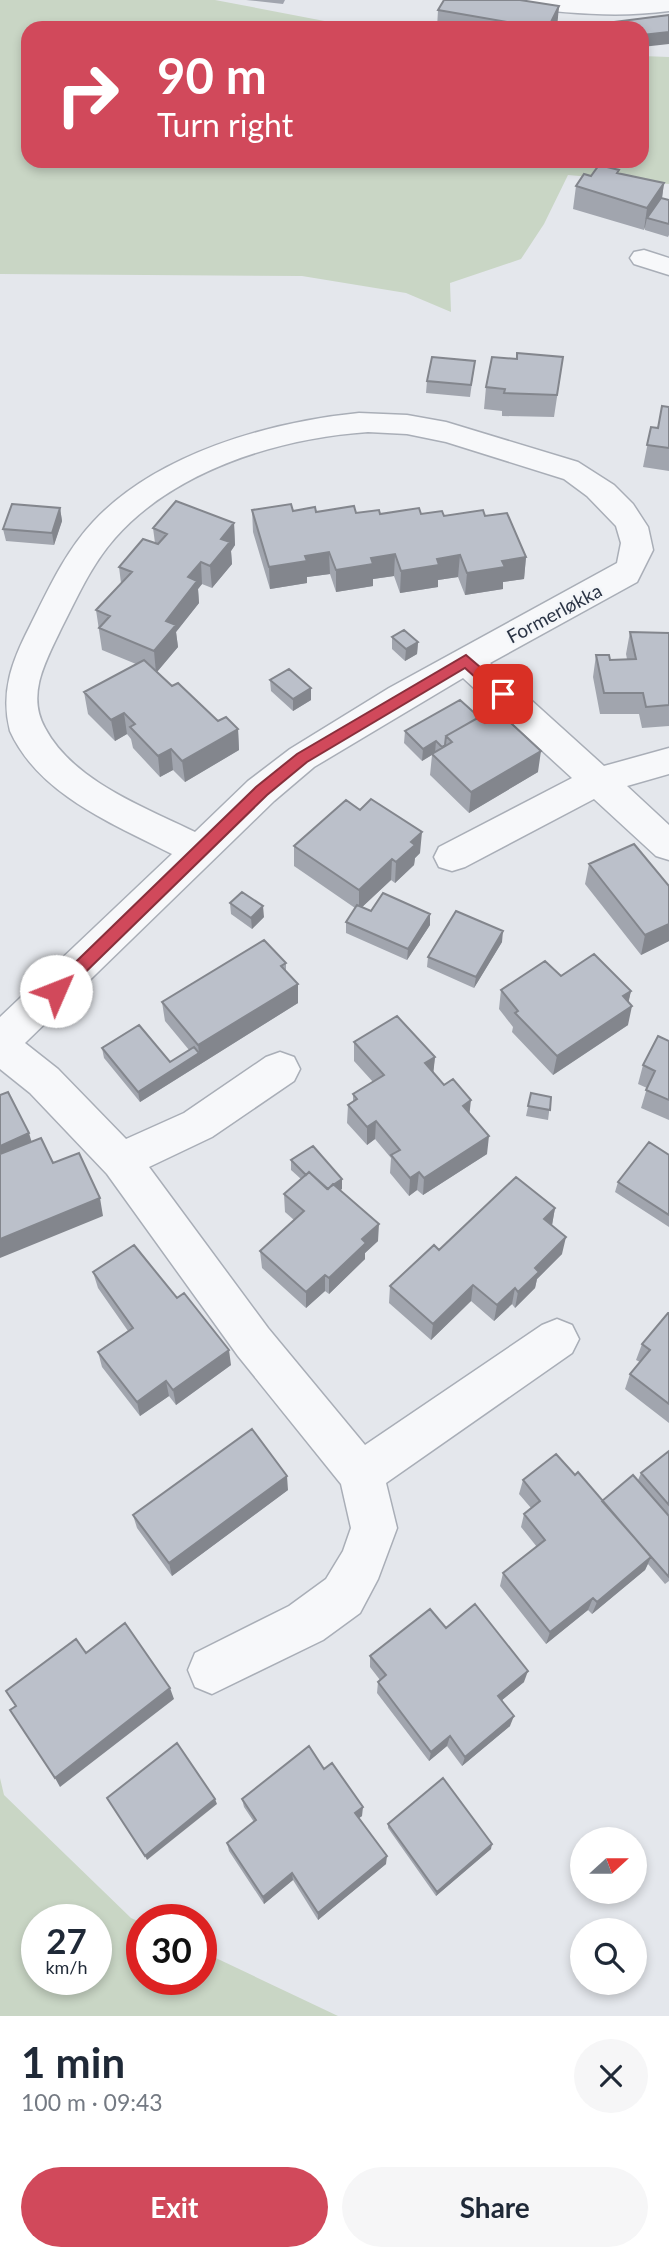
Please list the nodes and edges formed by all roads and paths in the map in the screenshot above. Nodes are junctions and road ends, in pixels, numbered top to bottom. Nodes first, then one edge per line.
1 (515, 0) edge
2 (669, 4) edge
3 (466, 660) junction
4 (13, 665) edge
5 (669, 761) edge
6 (596, 782) junction
7 (669, 846) edge
8 (200, 851) junction
9 (452, 856) dead end
10 (0, 1044) edge
11 (280, 1069) dead end
12 (121, 1161) junction
13 (557, 1339) dead end
14 (361, 1474) junction
15 (212, 1670) dead end

1 - 2 street
3 - 4 street, Formerløkka
3 - 6 street
3 - 8 street, Formerløkka
4 - 8 street
5 - 6 street
6 - 7 street
6 - 9 street
8 - 10 street, Formerløkka
10 - 12 street
11 - 12 street
12 - 14 street
13 - 14 street
14 - 15 street

